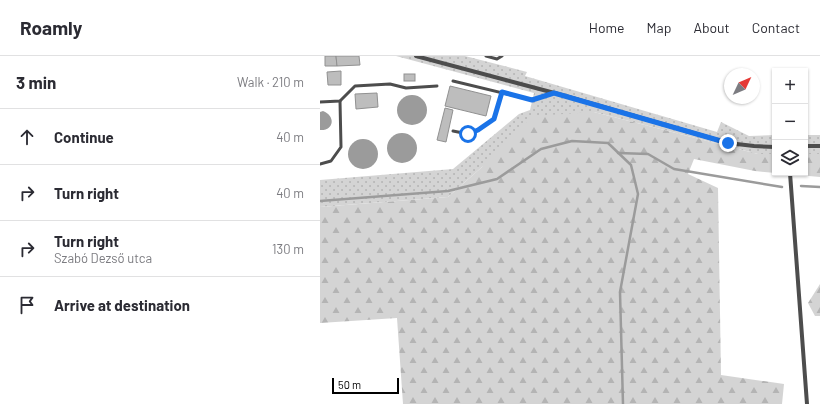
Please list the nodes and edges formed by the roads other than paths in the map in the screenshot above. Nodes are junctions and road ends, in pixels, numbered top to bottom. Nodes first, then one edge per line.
1 (416, 56) edge
2 (486, 56) edge
3 (502, 56) edge
4 (453, 81) dead end
5 (437, 86) dead end
6 (502, 92) junction
7 (554, 93) junction
8 (340, 101) junction
9 (320, 102) edge
10 (453, 131) dead end
11 (808, 146) edge
12 (820, 146) edge
13 (772, 147) edge
14 (320, 164) edge
15 (790, 176) edge
16 (807, 404) edge

1 - 7 street
2 - 3 lane
4 - 6 lane
5 - 8 lane
6 - 7 lane
6 - 10 lane
7 - 13 street
8 - 9 lane
8 - 14 lane
11 - 12 street
15 - 16 street

